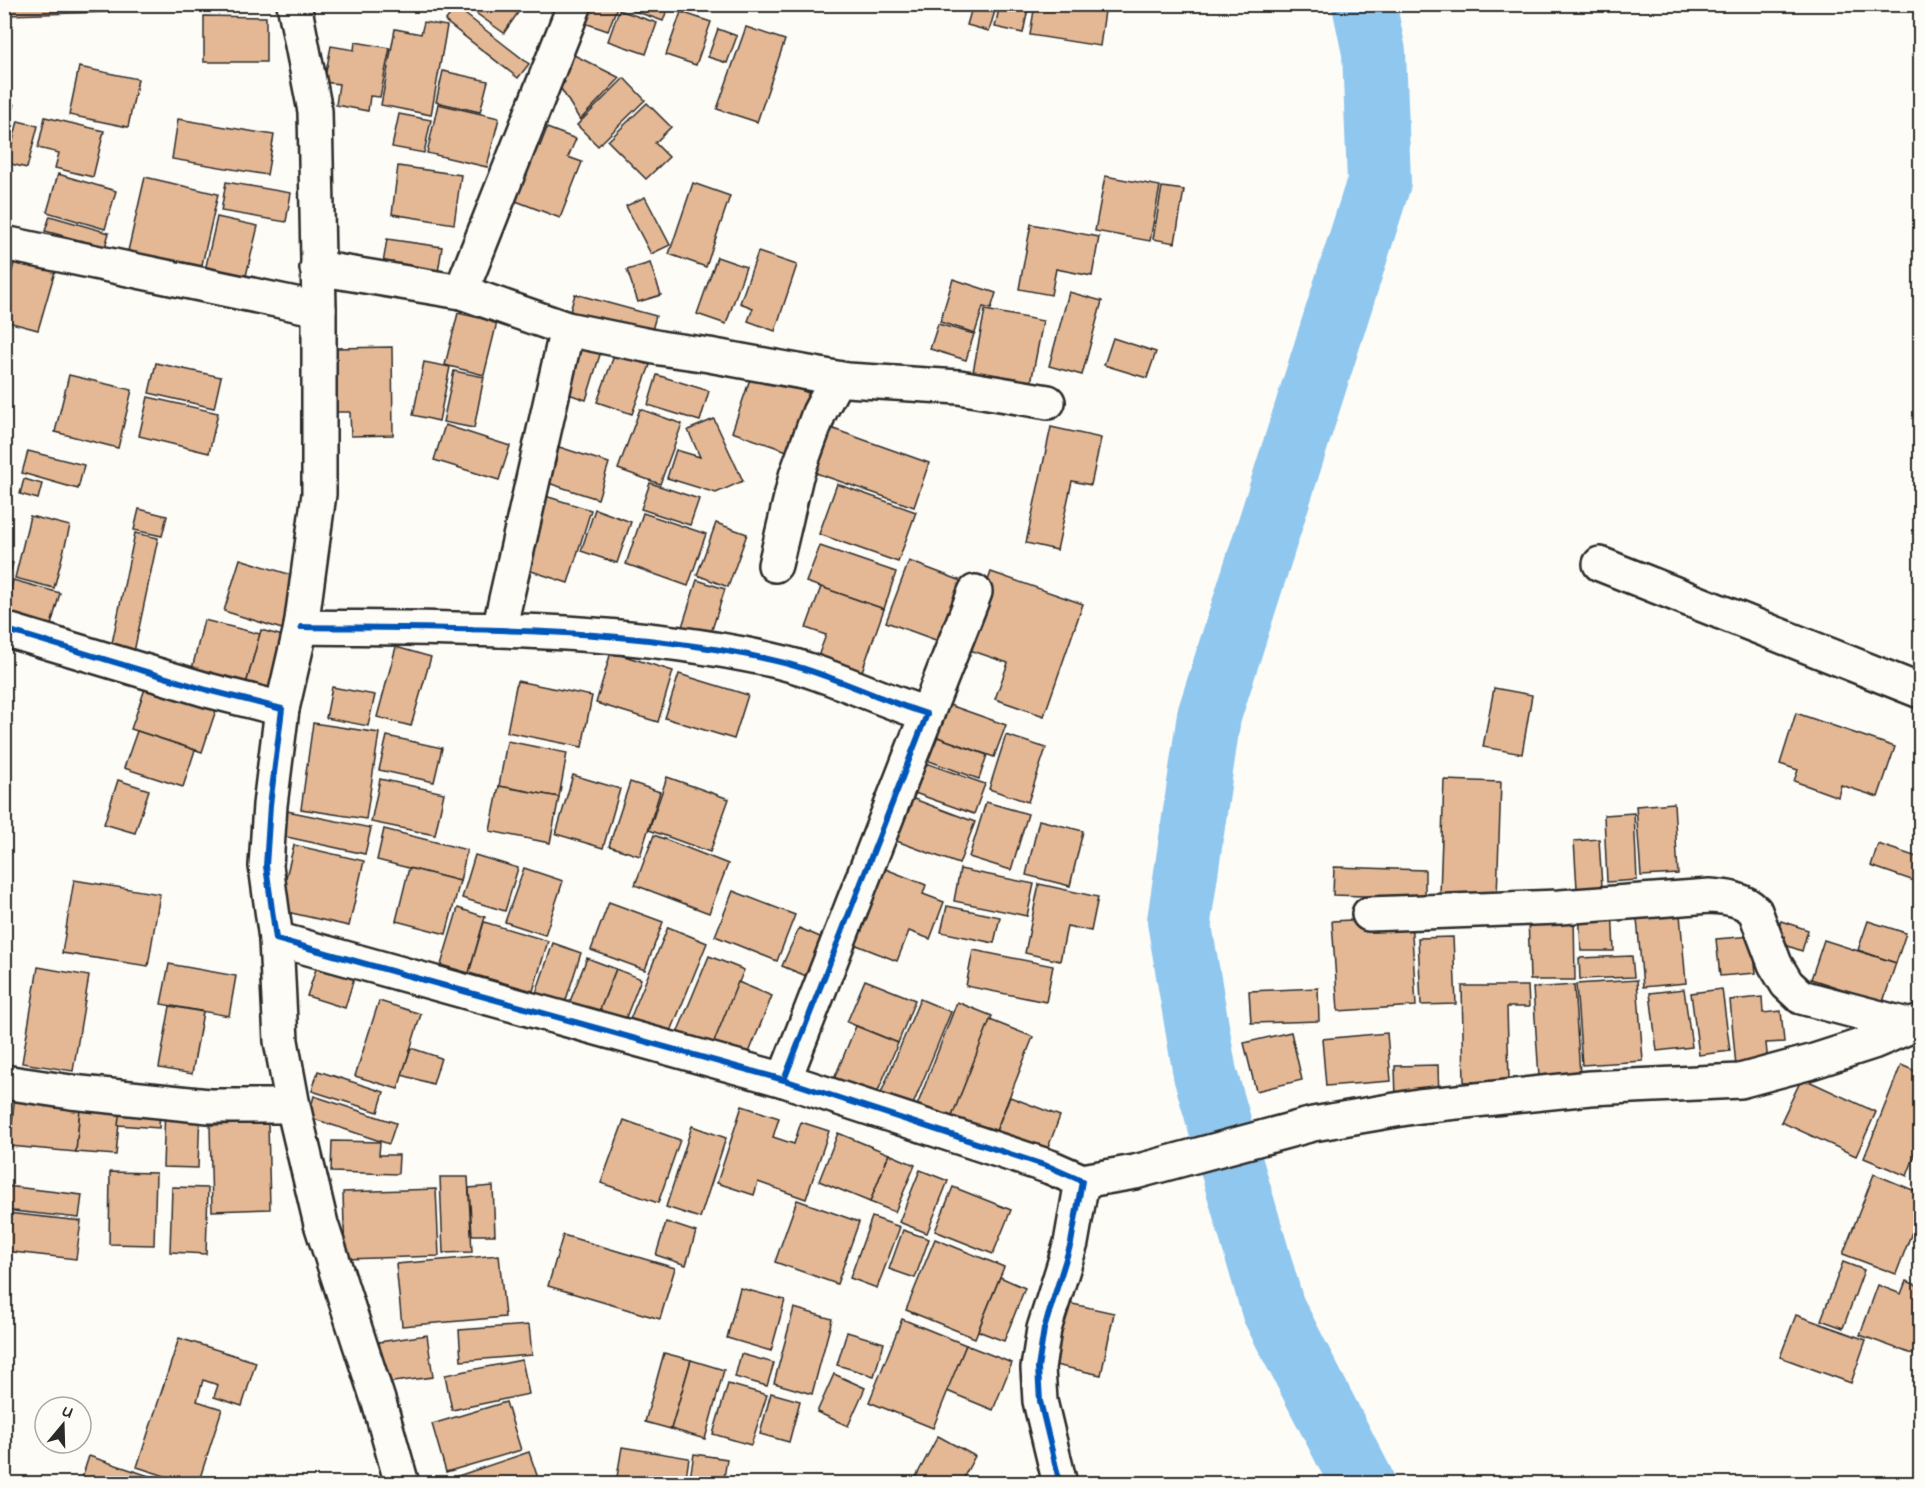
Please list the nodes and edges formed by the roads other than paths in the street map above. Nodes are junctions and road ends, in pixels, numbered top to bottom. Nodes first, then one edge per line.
1 (294, 4) edge
2 (575, 4) edge
3 (4, 243) edge
4 (317, 268) junction
5 (461, 292) junction
6 (319, 309) junction
7 (567, 329) junction
8 (837, 379) junction
9 (1048, 402) dead end
10 (1600, 564) dead end
11 (775, 565) dead end
12 (975, 592) dead end
13 (301, 627) junction
14 (4, 628) edge
15 (499, 630) junction
16 (1920, 691) edge
17 (282, 709) junction
18 (927, 714) junction
19 (1369, 914) dead end
20 (276, 939) junction
21 (1916, 1024) edge
22 (784, 1080) junction
23 (4, 1082) edge
24 (293, 1106) junction
25 (1082, 1181) junction
26 (402, 1484) edge
27 (1060, 1484) edge

1 - 4 street
2 - 5 street
3 - 6 street
4 - 5 street
4 - 6 street
5 - 7 street
6 - 13 street
7 - 8 street
7 - 15 street
8 - 9 street
8 - 11 street
10 - 16 street
12 - 18 street
13 - 15 street
13 - 17 street
14 - 17 street
15 - 18 street
17 - 20 street
18 - 22 street
19 - 21 street
20 - 22 street
20 - 24 street
21 - 25 street
22 - 25 street
23 - 24 street
24 - 26 street
25 - 27 street

